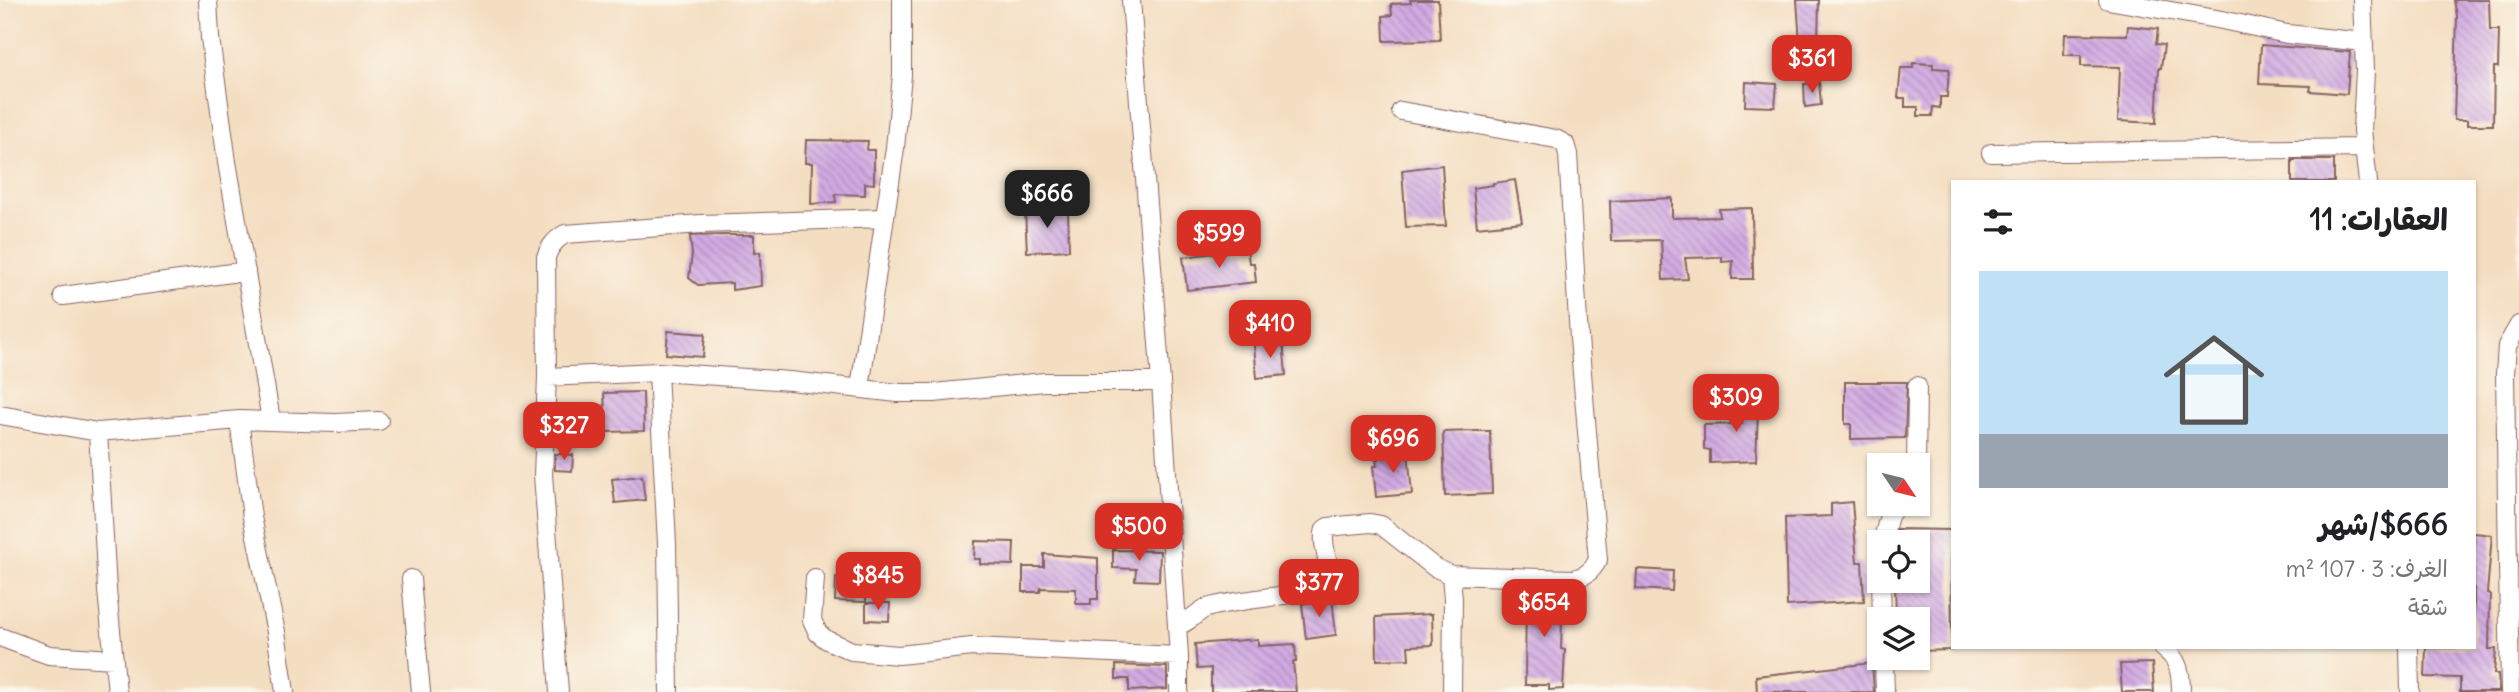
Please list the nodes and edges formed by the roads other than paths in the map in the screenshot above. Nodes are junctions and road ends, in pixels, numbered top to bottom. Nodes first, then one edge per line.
1 (208, 0) edge
2 (902, 0) edge
3 (1131, 0) edge
4 (2362, 0) edge
5 (2120, 1) edge
6 (2364, 42) junction
7 (1401, 111) dead end
8 (2364, 148) junction
9 (1991, 153) dead end
10 (2368, 180) edge
11 (884, 218) junction
12 (246, 271) junction
13 (63, 296) dead end
14 (2519, 325) edge
15 (658, 372) junction
16 (547, 377) junction
17 (1161, 382) junction
18 (1917, 386) dead end
19 (860, 388) junction
20 (0, 415) edge
21 (239, 420) junction
22 (271, 420) junction
23 (379, 421) dead end
24 (98, 432) junction
25 (1916, 453) edge
26 (1451, 575) junction
27 (815, 578) dead end
28 (411, 579) dead end
29 (1177, 626) junction
30 (0, 638) edge
31 (2165, 649) edge
32 (2409, 649) edge
33 (1179, 656) junction
34 (114, 659) junction
35 (1884, 670) edge
36 (117, 692) edge
37 (285, 692) edge
38 (421, 692) edge
39 (559, 692) edge
40 (669, 692) edge
41 (1179, 692) edge
42 (1452, 692) edge
43 (1885, 692) edge
44 (2181, 692) edge
45 (2410, 692) edge
46 (2510, 692) edge

1 - 12 street
2 - 11 street
3 - 17 street
4 - 6 street
5 - 6 street
6 - 8 street
7 - 26 street
8 - 9 street
8 - 10 street
11 - 16 street
11 - 19 street
12 - 13 street
12 - 22 street
14 - 46 street
15 - 16 street
15 - 19 street
15 - 40 street
16 - 39 street
17 - 19 street
17 - 29 street
18 - 25 street
20 - 24 street
21 - 22 street
21 - 24 street
21 - 37 street
22 - 23 street
24 - 34 street
26 - 29 street
26 - 42 street
27 - 33 street
28 - 38 street
29 - 33 street
30 - 34 street
31 - 44 street
32 - 45 street
33 - 41 street
34 - 36 street
35 - 43 street

